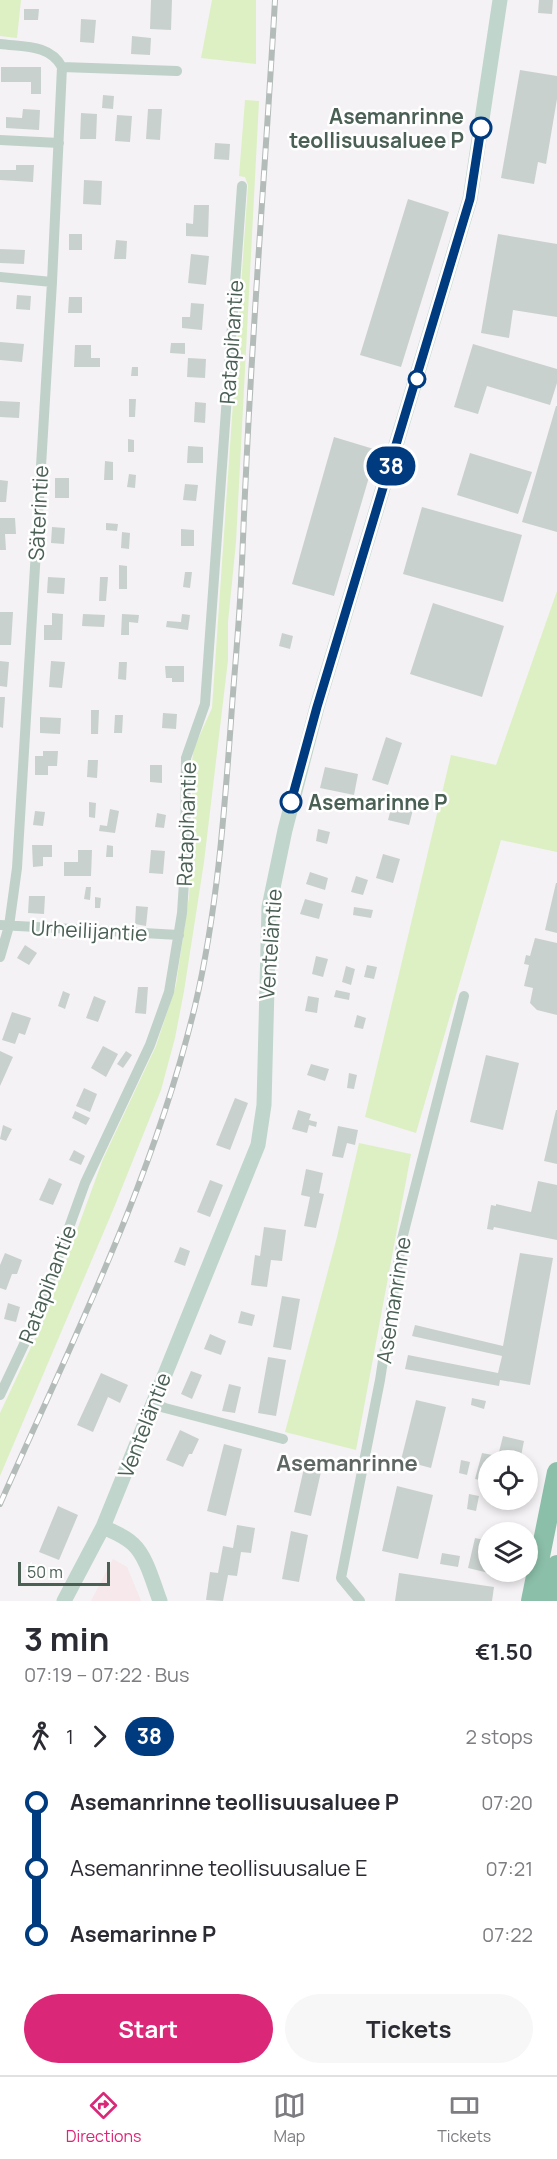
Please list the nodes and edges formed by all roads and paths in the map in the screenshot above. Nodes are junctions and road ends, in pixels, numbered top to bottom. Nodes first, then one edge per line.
1 (500, 0) edge
2 (0, 44) edge
3 (62, 67) junction
4 (177, 71) dead end
5 (0, 140) edge
6 (59, 143) junction
7 (242, 186) dead end
8 (0, 277) edge
9 (52, 282) junction
10 (4, 925) edge
11 (178, 935) junction
12 (0, 957) edge
13 (464, 996) dead end
14 (0, 1395) edge
15 (152, 1403) junction
16 (283, 1439) dead end
17 (557, 1472) edge
18 (103, 1527) junction
19 (557, 1565) edge
20 (64, 1601) edge
21 (160, 1601) edge
22 (360, 1601) edge
23 (531, 1601) edge
24 (549, 1601) edge

1 - 15 street, Venteläntie
2 - 3 street
3 - 4 street
3 - 6 street, Säterintie
5 - 6 street
6 - 9 street, Säterintie
7 - 11 street, Ratapihantie
8 - 9 street
9 - 10 street, Säterintie
10 - 11 street, Urheilijantie
10 - 12 street, Säterintie
11 - 14 street, Ratapihantie
13 - 22 street, Asemanrinne
15 - 16 street
15 - 18 street, Venteläntie
17 - 23 highway
18 - 20 street, Venteläntie
18 - 21 street
19 - 24 highway

